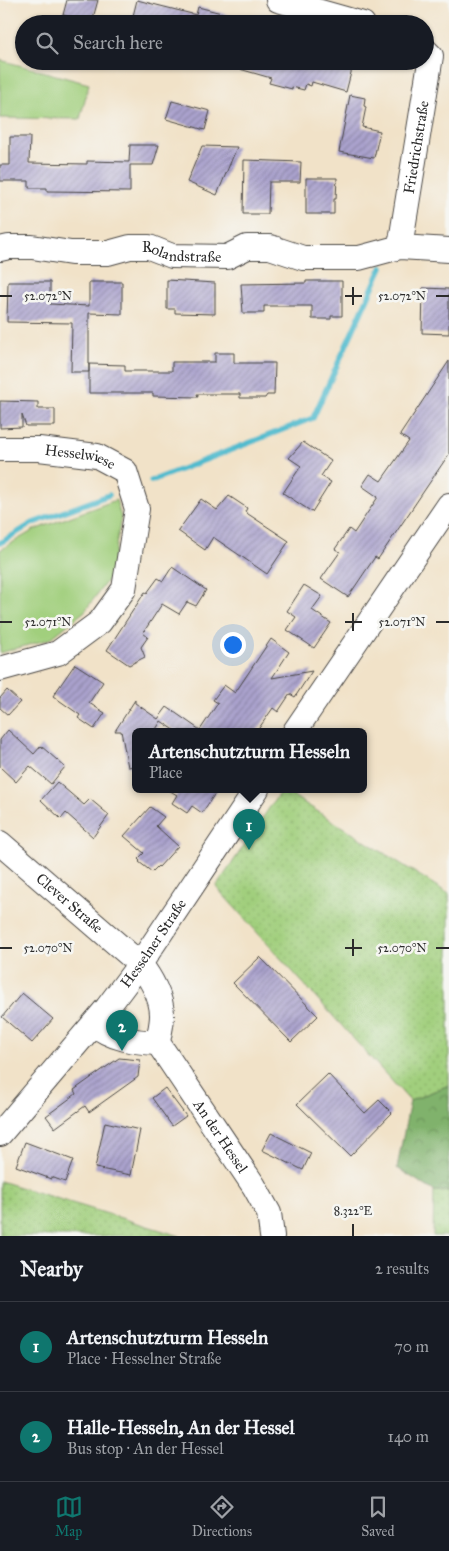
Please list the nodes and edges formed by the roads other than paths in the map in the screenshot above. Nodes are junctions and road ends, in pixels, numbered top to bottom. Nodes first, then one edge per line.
1 (278, 0) edge
2 (332, 15) edge
3 (429, 70) edge
4 (400, 246) junction
5 (0, 249) edge
6 (449, 250) edge
7 (0, 449) edge
8 (449, 505) edge
9 (0, 669) edge
10 (297, 728) edge
11 (253, 793) edge
12 (0, 843) edge
13 (140, 964) junction
14 (94, 1024) junction
15 (158, 1044) junction
16 (0, 1134) edge
17 (272, 1236) edge

1 - 2 street
3 - 4 street, Friedrichstraße
4 - 5 street, Rolandstraße
4 - 6 street, Rolandstraße
7 - 9 street, Hesselwiese
8 - 10 street
11 - 13 street, Hesselner Straße
12 - 13 street, Clever Straße
13 - 14 street, Hesselner Straße
13 - 15 street
14 - 15 street
14 - 16 street, Hesselner Straße
15 - 17 street, An der Hessel

